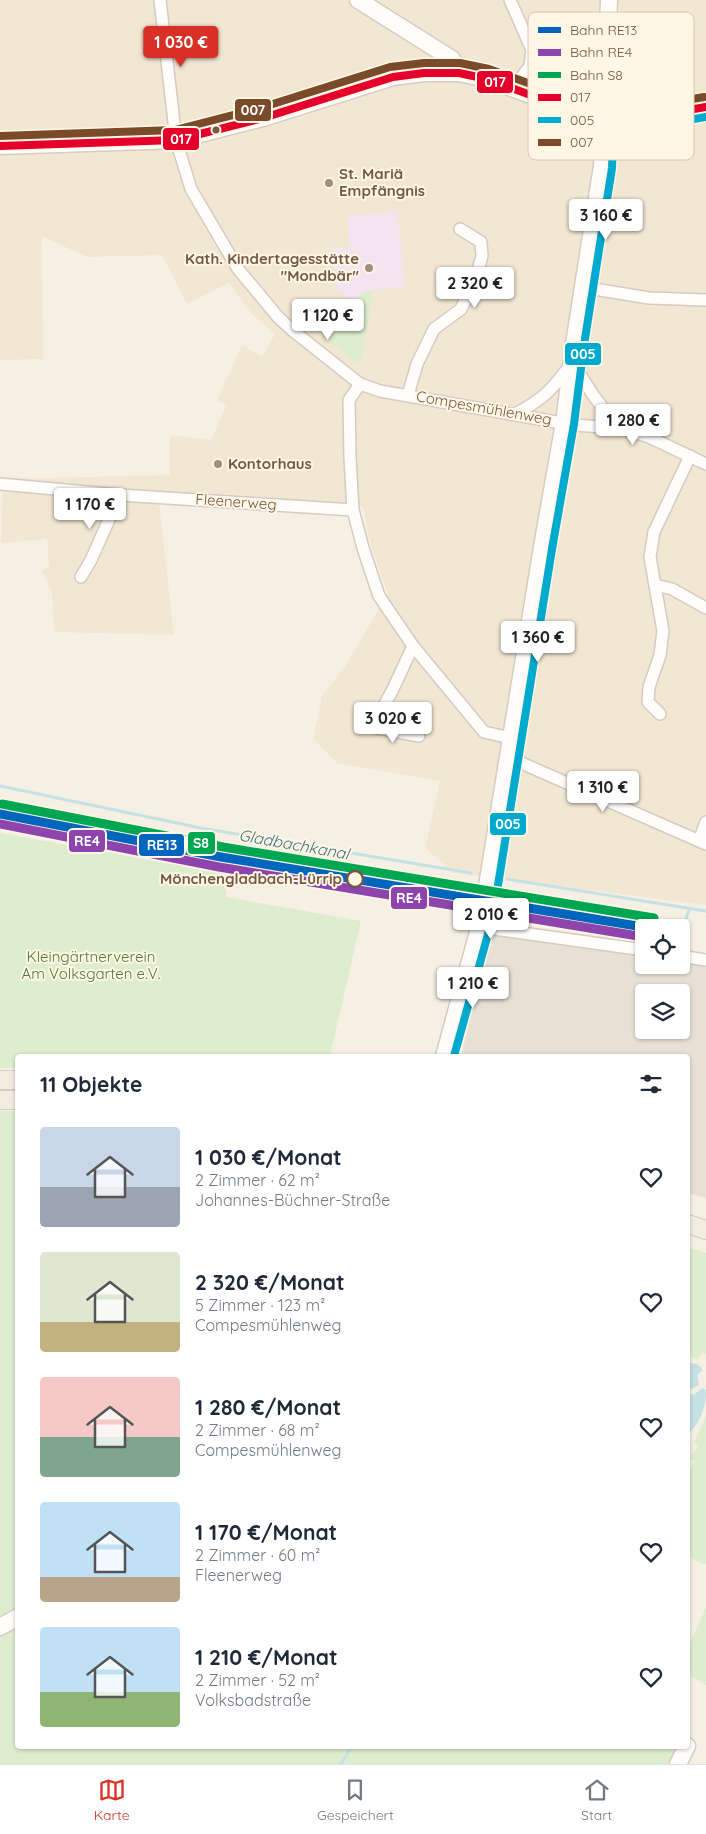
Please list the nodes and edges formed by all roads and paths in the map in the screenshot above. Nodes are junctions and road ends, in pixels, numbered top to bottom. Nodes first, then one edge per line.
1 (160, 0) edge
2 (358, 0) edge
3 (510, 0) edge
4 (528, 41) edge
5 (528, 69) edge
6 (459, 73) junction
7 (513, 88) junction
8 (528, 94) edge
9 (176, 140) junction
10 (0, 146) edge
11 (602, 160) edge
12 (460, 229) dead end
13 (583, 290) junction
14 (706, 300) edge
15 (572, 361) junction
16 (360, 384) junction
17 (408, 395) junction
18 (515, 414) junction
19 (564, 423) junction
20 (620, 428) junction
21 (690, 456) junction
22 (706, 464) edge
23 (0, 484) edge
24 (120, 495) junction
25 (353, 510) junction
26 (81, 577) dead end
27 (655, 585) junction
28 (706, 608) edge
29 (413, 646) junction
30 (660, 714) dead end
31 (419, 736) dead end
32 (510, 738) junction
33 (507, 760) junction
34 (706, 822) edge
35 (702, 842) edge
36 (479, 927) junction
37 (635, 949) edge
38 (690, 957) edge
39 (706, 960) edge
40 (445, 1054) edge
41 (0, 1080) edge
42 (15, 1080) edge
43 (0, 1100) edge
44 (15, 1100) edge
45 (690, 1225) edge
46 (706, 1230) edge
47 (15, 1619) edge
48 (0, 1627) edge
49 (686, 1749) edge
50 (678, 1764) edge

1 - 9 street, Compesmühlenweg
2 - 6 main road
3 - 4 street
5 - 7 street
6 - 7 main road
6 - 9 main road
7 - 8 main road
9 - 10 main road
9 - 16 street, Compesmühlenweg
11 - 13 main road
12 - 17 street, Compesmühlenweg
13 - 14 street
13 - 15 main road
15 - 18 street
15 - 19 main road
15 - 20 street
16 - 17 street, Compesmühlenweg
16 - 25 street
17 - 18 street, Compesmühlenweg
18 - 19 street, Compesmühlenweg
19 - 20 street, Compesmühlenweg
19 - 32 main road
20 - 21 street, Compesmühlenweg
21 - 22 street, Compesmühlenweg
21 - 27 street
23 - 24 street, Fleenerweg
24 - 25 street, Fleenerweg
24 - 26 street
25 - 29 street
27 - 28 street
27 - 30 street
29 - 31 street
29 - 32 street
32 - 33 main road
33 - 35 street
33 - 36 main road
34 - 35 street
36 - 37 street
36 - 40 main road
38 - 39 street
41 - 42 main road
43 - 44 main road
45 - 46 main road
47 - 48 main road
49 - 50 main road

